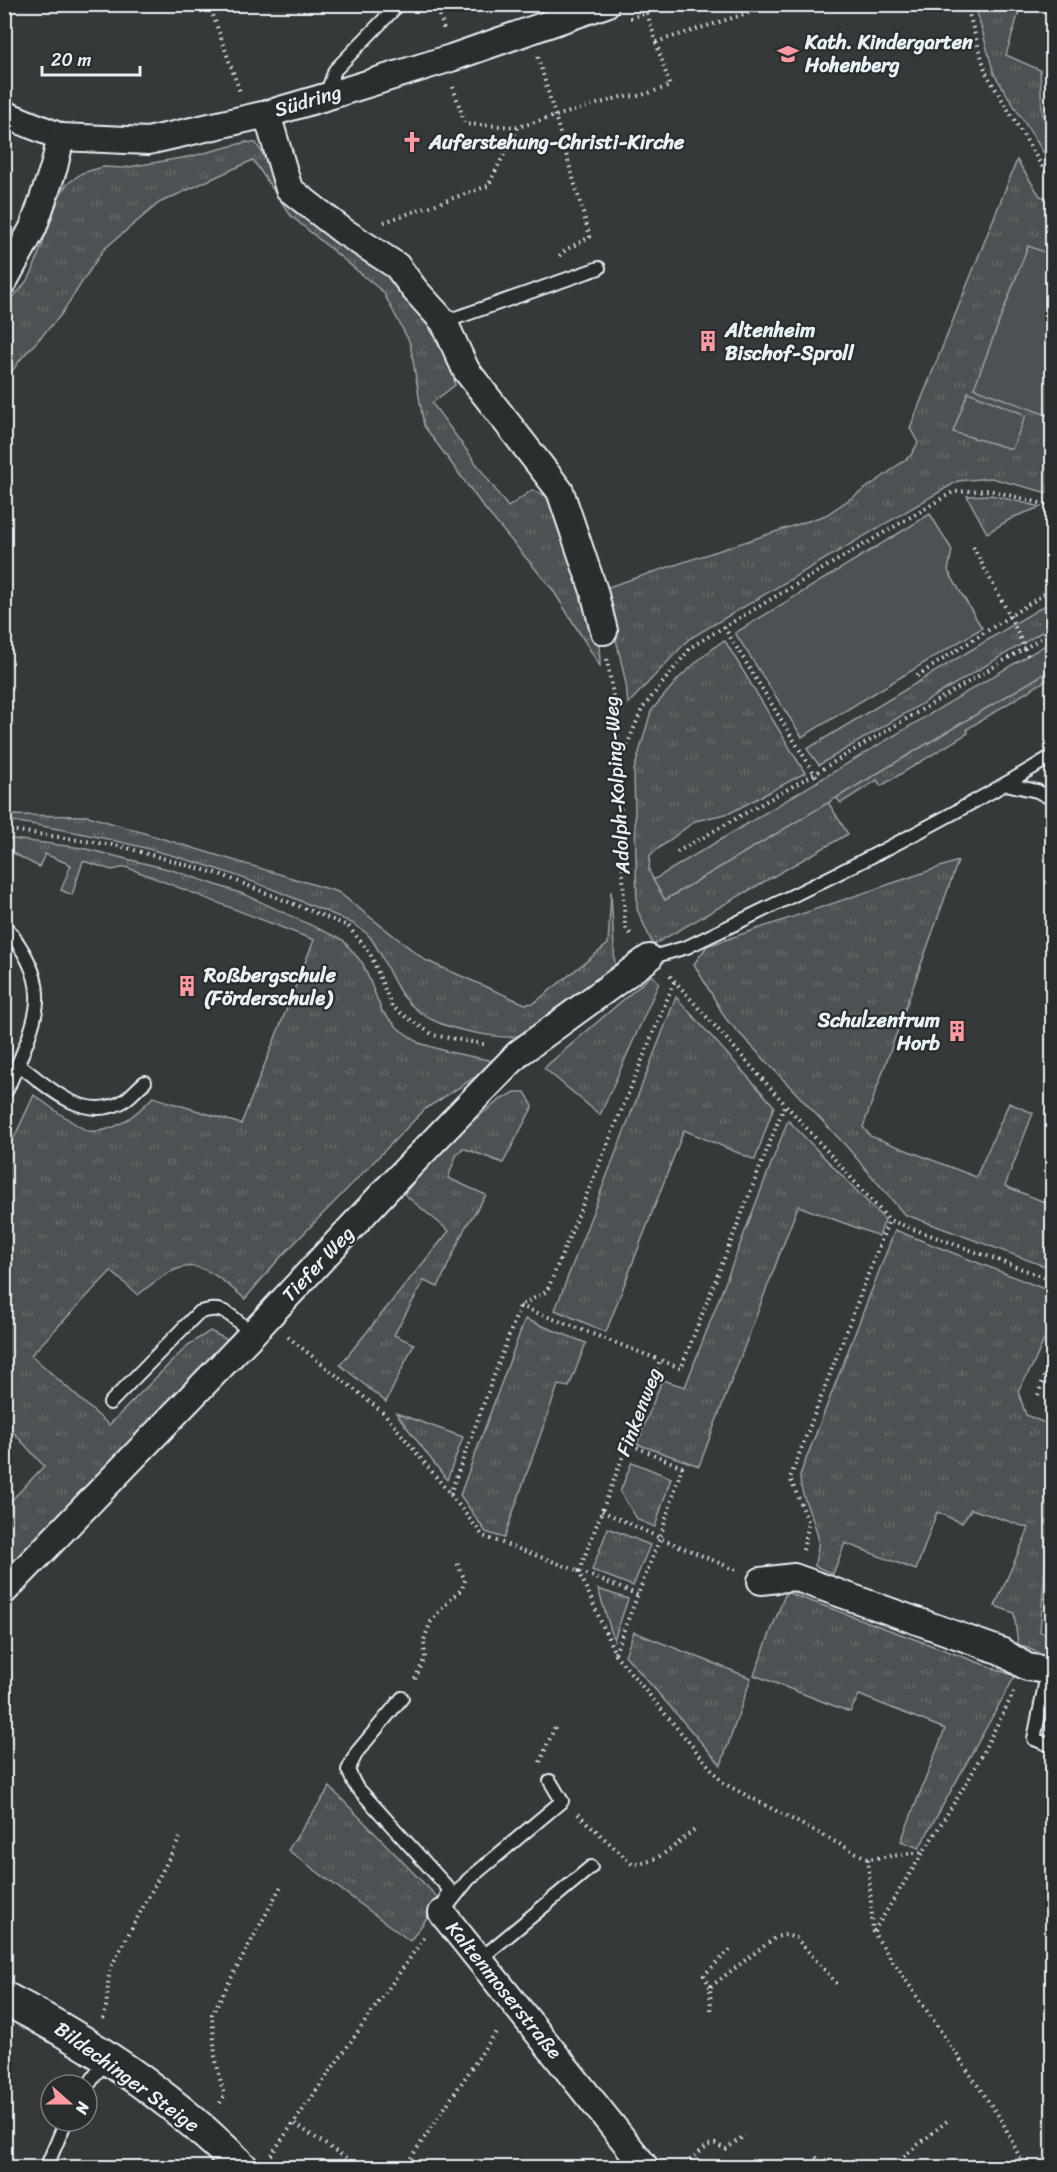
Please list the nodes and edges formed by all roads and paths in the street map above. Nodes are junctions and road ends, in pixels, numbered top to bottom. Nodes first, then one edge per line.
1 (209, 4) edge
2 (399, 4) edge
3 (606, 4) edge
4 (777, 4) edge
5 (966, 4) edge
6 (629, 19) dead end
7 (529, 31) junction
8 (656, 42) junction
9 (445, 60) junction
10 (1053, 72) edge
11 (325, 97) junction
12 (4, 114) edge
13 (556, 115) junction
14 (258, 116) junction
15 (1053, 121) edge
16 (518, 127) junction
17 (61, 138) junction
18 (1053, 177) edge
19 (359, 240) junction
20 (599, 268) dead end
21 (4, 281) edge
22 (561, 281) junction
23 (444, 322) junction
24 (1053, 507) edge
25 (973, 547) dead end
26 (1053, 589) edge
27 (1010, 616) junction
28 (724, 627) junction
29 (604, 631) joint
30 (1053, 632) edge
31 (1024, 648) junction
32 (1028, 656) dead end
33 (917, 676) dead end
34 (1053, 756) edge
35 (619, 764) junction
36 (814, 774) junction
37 (819, 781) dead end
38 (1006, 784) junction
39 (1053, 799) edge
40 (4, 829) edge
41 (677, 852) dead end
42 (4, 924) edge
43 (649, 958) junction
44 (675, 980) junction
45 (519, 1053) junction
46 (18, 1064) junction
47 (145, 1082) dead end
48 (4, 1089) edge
49 (785, 1104) junction
50 (889, 1220) junction
51 (1053, 1280) edge
52 (520, 1306) junction
53 (259, 1327) junction
54 (1053, 1354) edge
55 (660, 1359) junction
56 (1038, 1395) dead end
57 (110, 1403) dead end
58 (627, 1443) junction
59 (450, 1494) junction
60 (602, 1511) junction
61 (660, 1539) junction
62 (456, 1561) dead end
63 (579, 1571) junction
64 (794, 1577) junction
65 (761, 1581) joint
66 (4, 1591) edge
67 (638, 1595) junction
68 (615, 1654) junction
69 (1043, 1669) edge
70 (402, 1698) joint
71 (556, 1724) dead end
72 (1053, 1746) edge
73 (550, 1781) joint
74 (562, 1801) junction
75 (694, 1830) dead end
76 (180, 1838) dead end
77 (922, 1852) junction
78 (868, 1859) junction
79 (591, 1867) dead end
80 (281, 1886) dead end
81 (442, 1913) junction
82 (873, 1932) junction
83 (733, 1947) dead end
84 (479, 1960) junction
85 (839, 1986) dead end
86 (710, 1988) junction
87 (4, 1998) edge
88 (515, 2004) junction
89 (711, 2010) dead end
90 (100, 2054) junction
91 (93, 2073) edge
92 (947, 2121) dead end
93 (295, 2124) junction
94 (61, 2133) edge
95 (204, 2133) junction
96 (746, 2134) dead end
97 (816, 2157) dead end
98 (239, 2162) edge
99 (46, 2168) edge
100 (361, 2168) edge
101 (404, 2168) edge
102 (646, 2168) edge
103 (681, 2168) edge
104 (826, 2168) edge
105 (890, 2168) edge
106 (1025, 2168) edge

1 - 14 path
2 - 11 lane
3 - 7 street, Südring
4 - 8 path
5 - 18 path
6 - 8 path
7 - 9 street, Südring
7 - 13 path
8 - 13 path
9 - 11 street, Südring
9 - 16 path
10 - 15 path
11 - 14 street, Südring
12 - 17 street, Südring
13 - 16 path
13 - 22 path
14 - 17 street, Südring
14 - 19 street
16 - 19 path
17 - 21 street
19 - 23 street
20 - 22 lane
22 - 23 lane
23 - 29 street
24 - 28 path
25 - 27 path
26 - 27 path
27 - 31 path
27 - 33 path
28 - 35 path
28 - 36 path
29 - 35 path, Adolph-Kolping-Weg
30 - 31 path
31 - 32 path
31 - 36 path
34 - 38 lane
35 - 43 path, Adolph-Kolping-Weg
36 - 37 path
36 - 41 path
38 - 39 lane
38 - 43 lane
40 - 45 path
42 - 46 lane
43 - 44 path
43 - 45 street, Tiefer Weg
44 - 49 path
44 - 52 path
45 - 53 street, Tiefer Weg
46 - 47 lane
46 - 48 lane
49 - 50 path
49 - 55 path, Finkenweg
50 - 51 path
50 - 64 path
52 - 55 path
52 - 59 path
53 - 57 lane
53 - 59 path
53 - 66 street, Tiefer Weg
54 - 56 path
55 - 58 path, Finkenweg
58 - 60 path, Finkenweg
58 - 61 path
59 - 63 path
60 - 61 path
60 - 63 path, Finkenweg
61 - 65 path
61 - 67 path
62 - 70 path
63 - 67 path
63 - 68 path
64 - 65 street
64 - 69 street
67 - 68 path
68 - 78 path
69 - 72 lane
69 - 77 path
70 - 81 lane, Kaltenmoserstraße
71 - 73 path
73 - 74 lane
74 - 75 path
74 - 81 lane
76 - 90 path
77 - 78 path
77 - 82 path
78 - 82 path
79 - 84 lane
80 - 95 path
81 - 84 street, Kaltenmoserstraße
81 - 93 path
82 - 106 path
83 - 86 path
84 - 88 street, Kaltenmoserstraße
85 - 86 path
86 - 89 path
87 - 90 street, Bildechinger Steige
88 - 101 path
88 - 102 street, Kaltenmoserstraße
90 - 91 lane
90 - 95 street, Bildechinger Steige
92 - 105 path
93 - 98 path
93 - 100 path
94 - 99 lane
95 - 98 street, Bildechinger Steige
96 - 103 path
97 - 104 path

